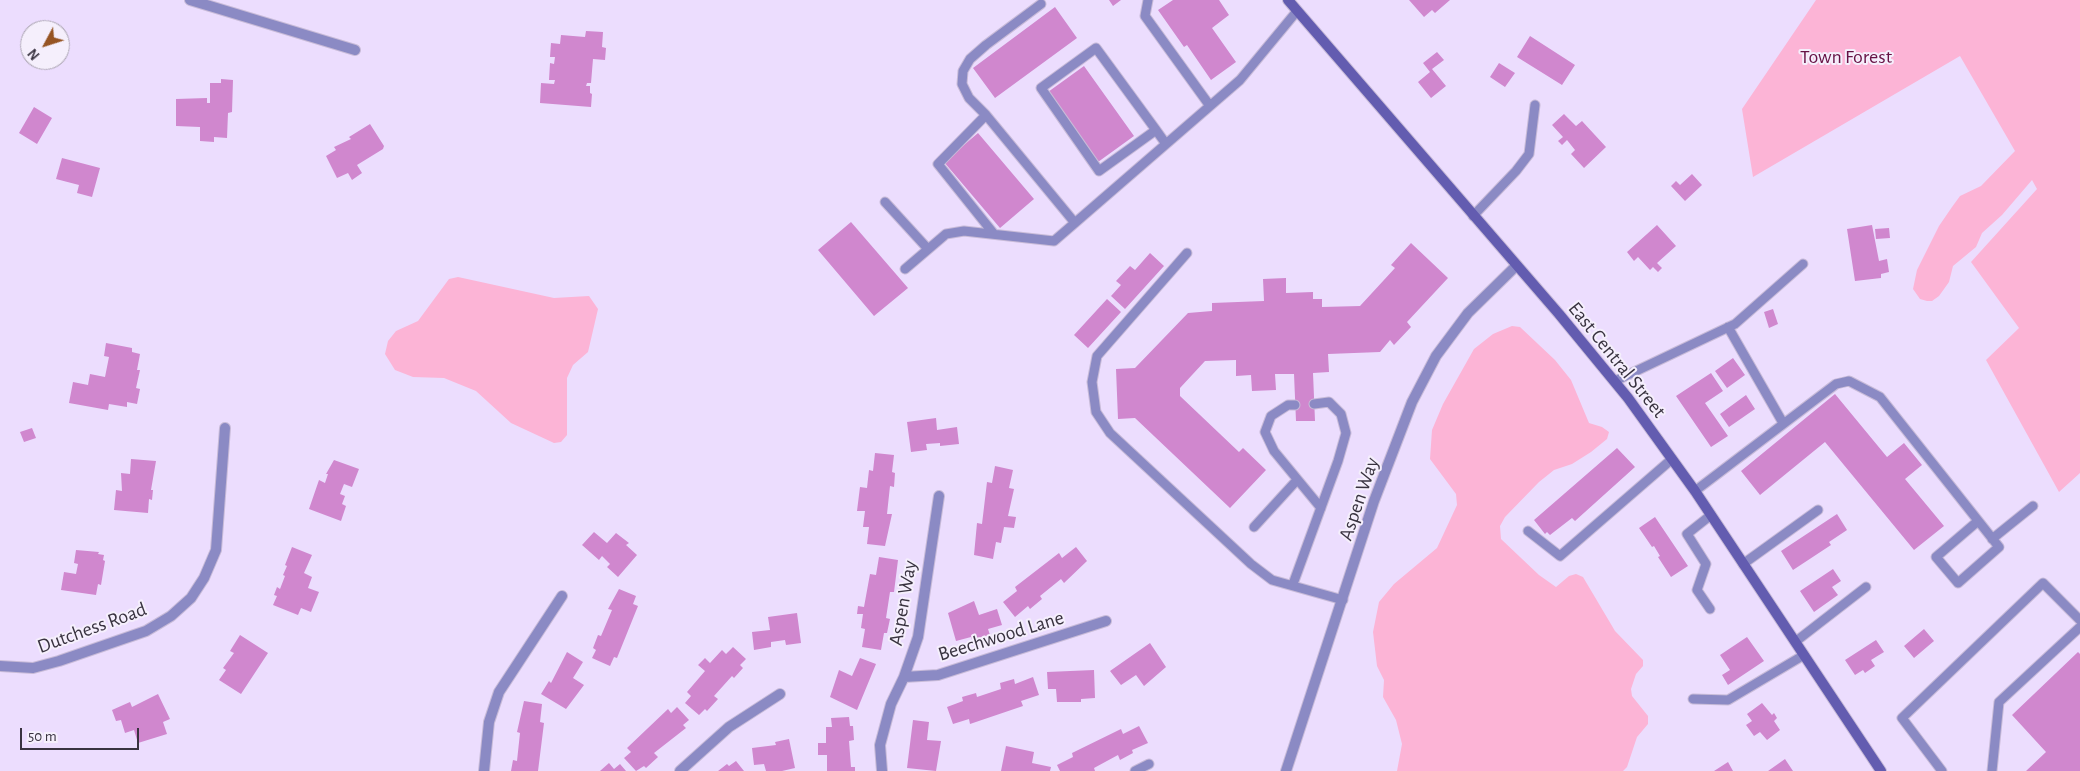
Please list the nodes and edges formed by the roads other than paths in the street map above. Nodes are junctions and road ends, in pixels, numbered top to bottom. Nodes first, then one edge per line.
1 (190, 0) edge
2 (1148, 0) edge
3 (1288, 0) edge
4 (1041, 4) dead end
5 (1297, 11) junction
6 (355, 50) dead end
7 (1210, 106) junction
8 (1536, 106) dead end
9 (986, 116) junction
10 (1156, 130) junction
11 (1166, 144) junction
12 (885, 202) dead end
13 (1473, 216) junction
14 (1075, 223) junction
15 (994, 234) junction
16 (928, 249) junction
17 (1186, 253) dead end
18 (1803, 264) dead end
19 (1516, 266) junction
20 (905, 269) dead end
21 (1728, 327) junction
22 (1615, 381) junction
23 (1314, 404) dead end
24 (1296, 405) dead end
25 (1783, 423) junction
26 (225, 428) dead end
27 (1672, 459) junction
28 (1297, 480) junction
29 (1695, 490) junction
30 (939, 496) dead end
31 (2033, 506) dead end
32 (1321, 508) junction
33 (1818, 510) dead end
34 (1711, 515) junction
35 (1978, 521) junction
36 (1254, 527) dead end
37 (1528, 530) dead end
38 (1992, 538) junction
39 (1743, 564) junction
40 (1293, 584) junction
41 (1866, 587) dead end
42 (562, 596) dead end
43 (1343, 600) junction
44 (1710, 609) dead end
45 (2080, 620) edge
46 (1106, 621) dead end
47 (2080, 626) edge
48 (1795, 642) junction
49 (1804, 655) junction
50 (0, 666) edge
51 (904, 677) junction
52 (780, 694) dead end
53 (1693, 699) dead end
54 (1149, 764) dead end
55 (484, 771) edge
56 (680, 771) edge
57 (882, 771) edge
58 (1135, 771) edge
59 (1286, 771) edge
60 (1880, 771) edge
61 (1942, 771) edge
62 (1992, 771) edge

1 - 6 street
2 - 7 lane
3 - 5 main road, East Central Street
4 - 9 lane
5 - 7 lane
5 - 13 main road, East Central Street
7 - 11 lane
8 - 13 lane
9 - 14 lane
9 - 15 lane
10 - 10 lane
10 - 11 lane
11 - 14 lane
12 - 16 lane
13 - 19 main road, East Central Street
14 - 15 lane
15 - 16 lane
16 - 20 lane
17 - 40 lane
18 - 21 lane
19 - 22 main road, East Central Street
19 - 43 street, Aspen Way
21 - 22 lane
21 - 25 lane
22 - 27 main road, East Central Street
23 - 32 lane
24 - 28 lane
25 - 29 lane
25 - 35 lane
26 - 50 street, Dutchess Road
27 - 29 main road, East Central Street
27 - 37 lane
28 - 32 lane
28 - 36 lane
29 - 34 main road, East Central Street
30 - 51 street, Aspen Way
31 - 38 lane
32 - 40 lane
33 - 39 lane
34 - 39 main road, East Central Street
34 - 44 lane
35 - 38 lane
35 - 38 lane
39 - 48 main road, East Central Street
40 - 43 lane
41 - 48 lane
42 - 55 street
43 - 59 street, Aspen Way
45 - 61 lane
46 - 51 street, Beechwood Lane
47 - 62 lane
48 - 49 main road, East Central Street
49 - 53 lane
49 - 60 main road, East Central Street
51 - 57 street, Aspen Way
52 - 56 street
54 - 58 lane

